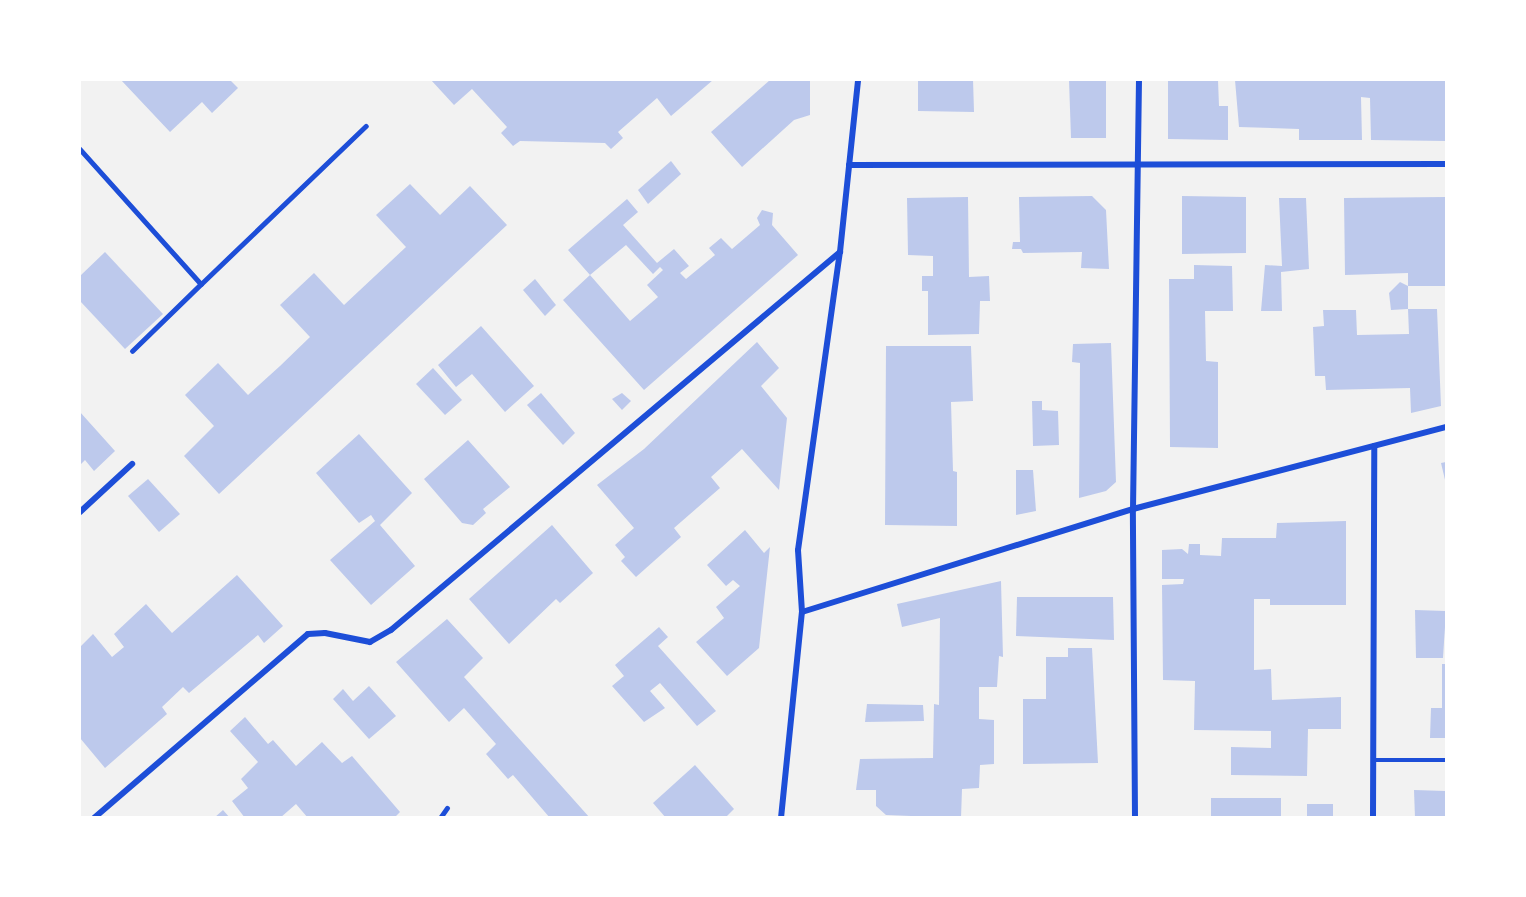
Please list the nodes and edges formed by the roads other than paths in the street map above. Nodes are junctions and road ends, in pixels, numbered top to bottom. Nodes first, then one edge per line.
1 (858, 80) edge
2 (1139, 80) edge
3 (366, 126) dead end
4 (80, 149) edge
5 (1446, 164) edge
6 (849, 165) junction
7 (1137, 166) junction
8 (840, 252) junction
9 (201, 284) junction
10 (132, 351) dead end
11 (1446, 427) edge
12 (1374, 446) junction
13 (132, 464) dead end
14 (1133, 509) junction
15 (80, 512) edge
16 (802, 612) junction
17 (1373, 760) junction
18 (1446, 760) edge
19 (447, 808) dead end
20 (94, 818) edge
21 (440, 818) edge
22 (781, 818) edge
23 (1135, 818) edge
24 (1373, 818) edge

1 - 6 street
2 - 7 street
3 - 9 lane
4 - 9 lane
5 - 7 street
6 - 7 street
6 - 8 street
7 - 14 street
8 - 16 street
8 - 20 street
9 - 10 lane
11 - 12 street
12 - 14 street
12 - 17 street
13 - 15 street
14 - 16 street
14 - 23 street
16 - 22 street
17 - 18 lane
17 - 24 street
19 - 21 lane

